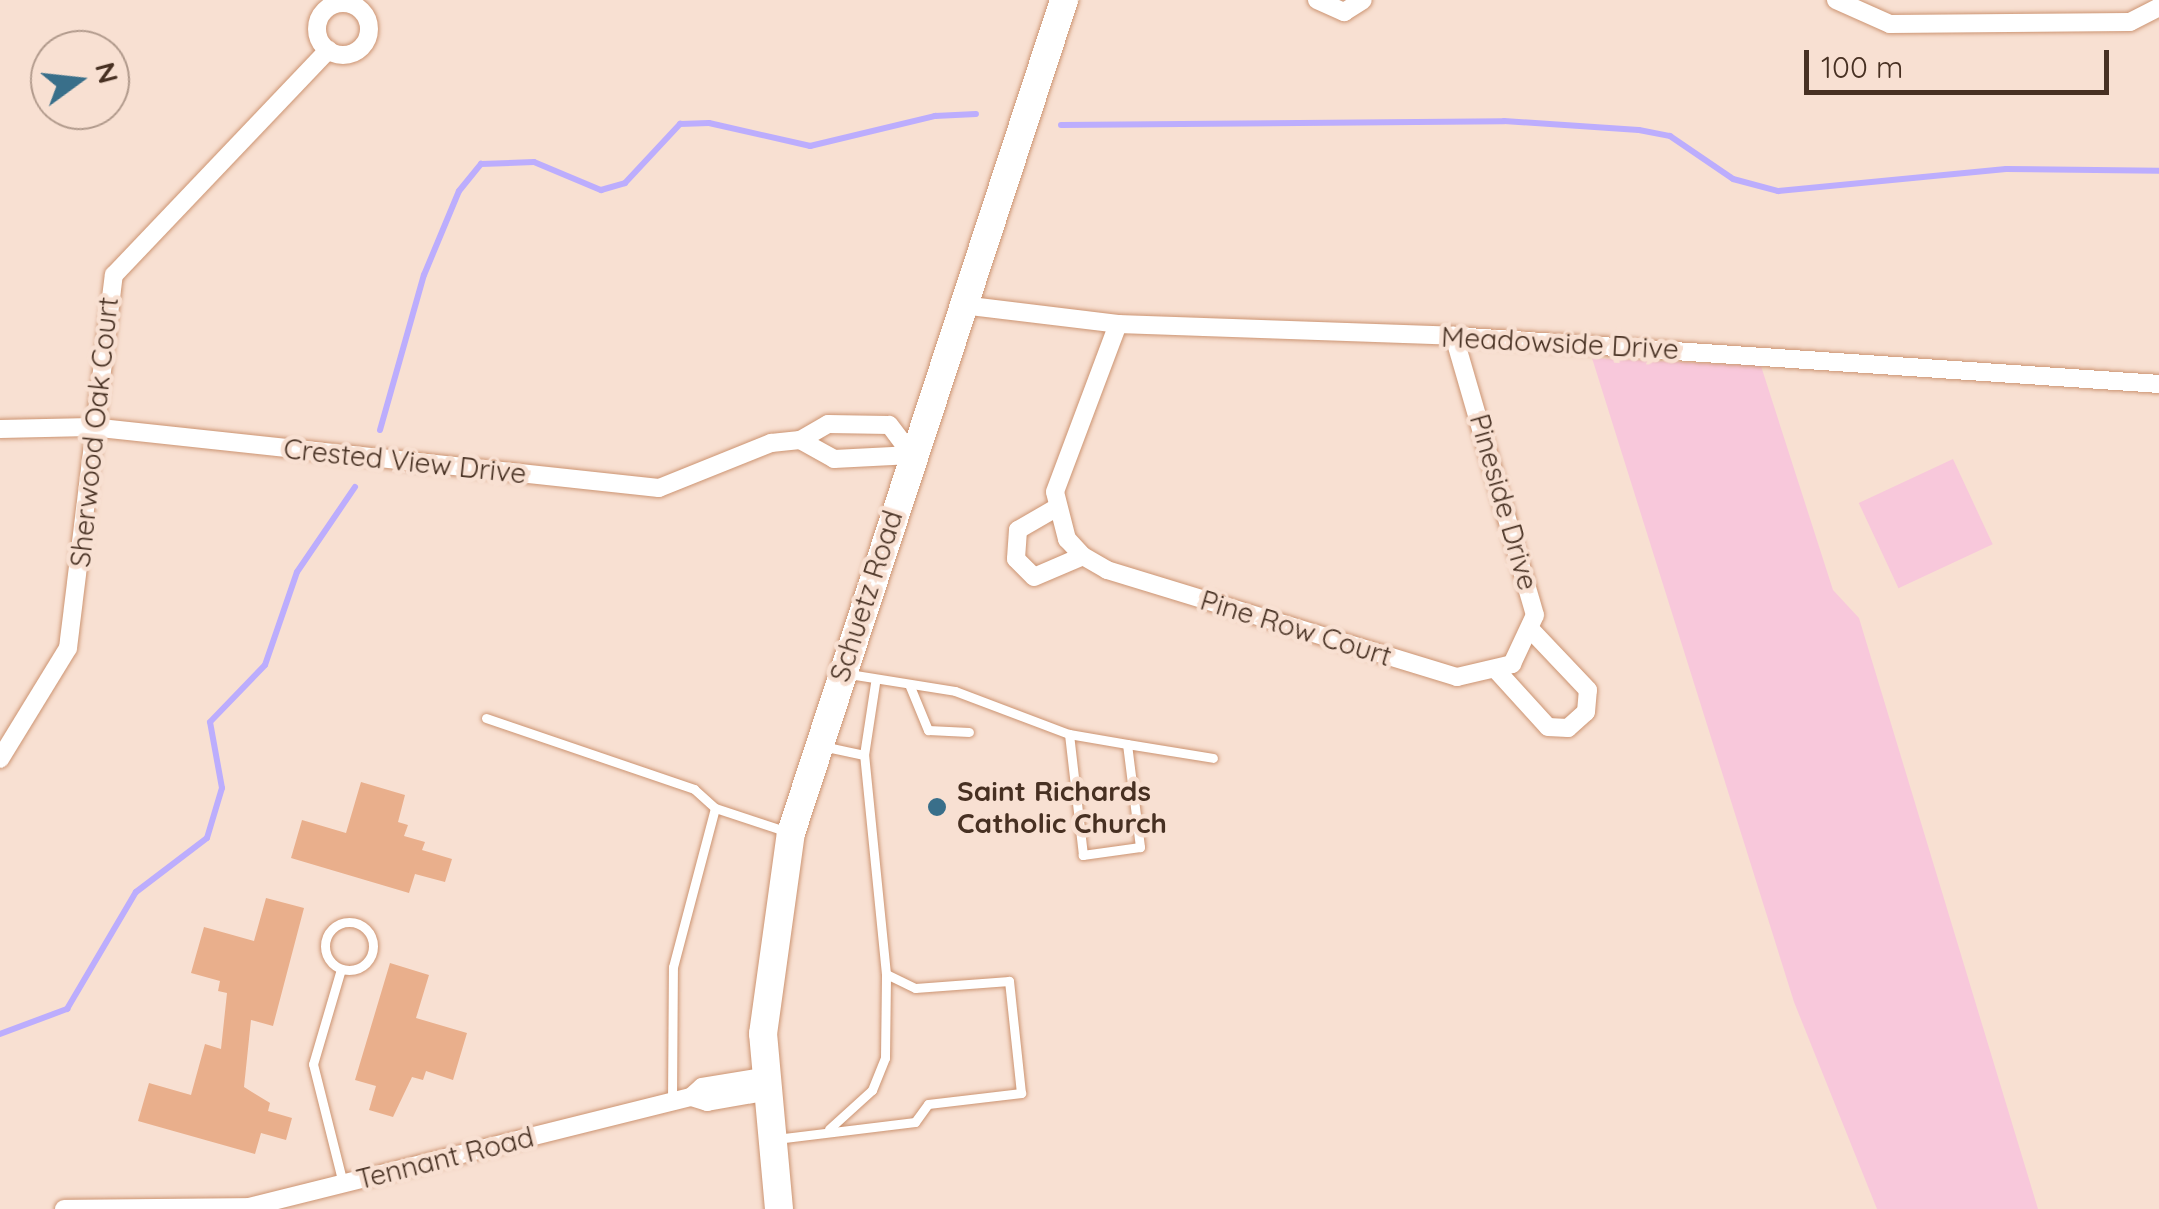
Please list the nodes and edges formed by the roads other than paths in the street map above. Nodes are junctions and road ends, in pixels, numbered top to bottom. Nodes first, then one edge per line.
1 (1064, 0) edge
2 (1317, 0) edge
3 (1363, 0) edge
4 (1836, 0) edge
5 (2159, 8) edge
6 (328, 50) dead end
7 (962, 305) junction
8 (1118, 324) junction
9 (1454, 336) junction
10 (2159, 384) edge
11 (91, 427) junction
12 (0, 429) edge
13 (800, 440) junction
14 (912, 455) junction
15 (1056, 508) junction
16 (1084, 556) junction
17 (1531, 630) junction
18 (1505, 668) junction
19 (842, 672) junction
20 (875, 683) junction
21 (909, 684) junction
22 (486, 718) dead end
23 (969, 732) dead end
24 (1069, 734) junction
25 (1126, 744) junction
26 (817, 745) junction
27 (864, 755) junction
28 (1212, 758) dead end
29 (0, 759) edge
30 (715, 808) junction
31 (792, 833) junction
32 (341, 969) junction
33 (886, 974) junction
34 (764, 1084) junction
35 (672, 1102) junction
36 (824, 1132) junction
37 (768, 1140) junction
38 (343, 1183) junction
39 (64, 1209) edge
40 (780, 1209) edge

1 - 7 main road, Schuetz Road
2 - 3 street
4 - 5 street
6 - 11 street, Sherwood Oak Court
7 - 8 street, Meadowside Drive
7 - 14 main road, Schuetz Road
8 - 9 street, Meadowside Drive
8 - 15 street
9 - 10 street, Meadowside Drive
9 - 17 street, Pineside Drive
11 - 12 street, Crested View Drive
11 - 13 street, Crested View Drive
11 - 29 street, Sherwood Oak Court
13 - 14 street
13 - 14 street, Crested View Drive
14 - 19 main road, Schuetz Road
15 - 16 street
15 - 16 street
16 - 18 street, Pine Row Court
17 - 18 street, Pineside Drive
17 - 18 street
19 - 20 lane
19 - 26 main road, Schuetz Road
20 - 21 lane
20 - 27 lane
21 - 23 lane
21 - 24 lane
22 - 30 lane
24 - 25 lane
24 - 25 lane
25 - 28 lane
26 - 27 lane
26 - 31 main road, Schuetz Road
27 - 33 lane
30 - 31 lane
30 - 35 lane
31 - 34 main road, Schuetz Road
32 - 32 lane
32 - 38 lane
33 - 36 lane
33 - 36 lane
34 - 35 street, Tennant Road
34 - 37 main road, Schuetz Road
35 - 38 street, Tennant Road
36 - 37 lane
37 - 40 main road, Schuetz Road
38 - 39 street, Tennant Road

